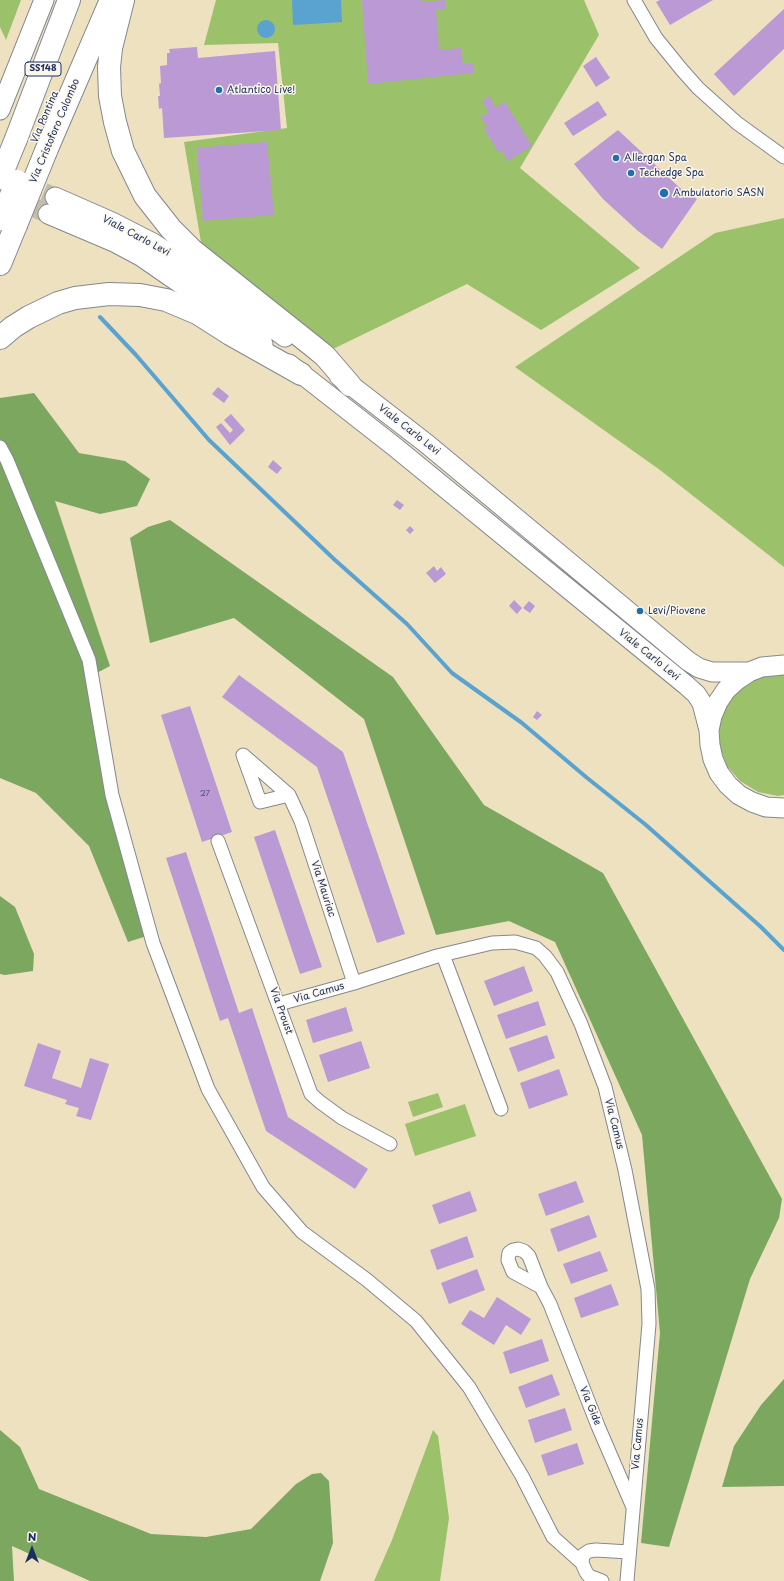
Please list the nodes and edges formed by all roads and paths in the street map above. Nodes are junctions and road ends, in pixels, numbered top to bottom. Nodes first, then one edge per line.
1 (44, 0) edge
2 (69, 0) edge
3 (111, 0) edge
4 (123, 0) edge
5 (634, 0) edge
6 (92, 6) edge
7 (0, 110) edge
8 (31, 145) junction
9 (784, 158) edge
10 (0, 178) edge
11 (6, 222) edge
12 (0, 264) edge
13 (0, 338) edge
14 (302, 374) junction
15 (350, 384) junction
16 (0, 447) edge
17 (784, 665) edge
18 (749, 672) junction
19 (710, 730) junction
20 (289, 795) dead end
21 (784, 808) edge
22 (218, 841) dead end
23 (443, 955) junction
24 (354, 983) junction
25 (279, 1004) junction
26 (501, 1108) dead end
27 (390, 1144) dead end
28 (541, 1287) dead end
29 (633, 1507) junction
30 (629, 1552) junction
31 (582, 1563) junction
32 (602, 1581) edge
33 (627, 1581) edge

1 - 7 street
2 - 8 highway, Via Cristoforo Colombo / SS148
3 - 8 highway, Via Cristoforo Colombo
4 - 15 highway
5 - 9 street
6 - 8 highway, Via Pontina / SS148
8 - 10 highway, Via Cristoforo Colombo / SS148, bridge
8 - 11 highway, Via Pontina / SS148, bridge
11 - 12 highway
13 - 14 highway
14 - 15 street, Viale Carlo Levi
14 - 19 street, Viale Carlo Levi
15 - 18 street, Viale Carlo Levi
16 - 31 street
17 - 18 street
18 - 19 street
19 - 21 street
20 - 24 street, Via Mauriac
22 - 25 street, Via Proust
23 - 24 street, Via Camus
23 - 26 street
23 - 29 street, Via Camus
24 - 25 street, Via Camus
25 - 27 street, Via Proust
28 - 29 street, Via Gide
29 - 30 street, Via Camus
30 - 31 street
30 - 33 street, Via Camus
31 - 32 street

